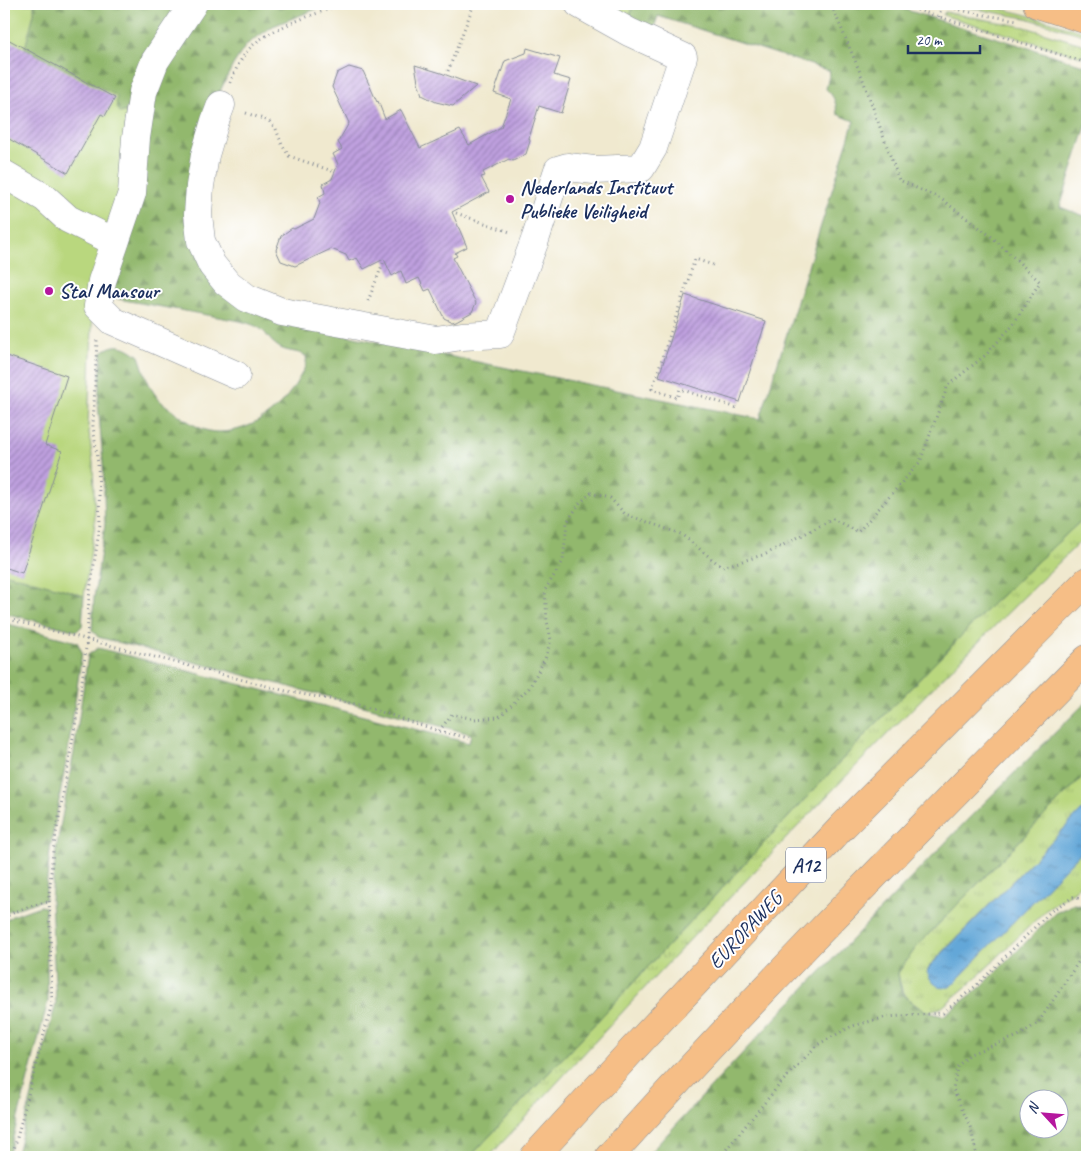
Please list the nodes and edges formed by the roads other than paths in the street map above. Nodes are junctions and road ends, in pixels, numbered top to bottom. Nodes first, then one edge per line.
1 (193, 4) edge
2 (580, 4) edge
3 (1037, 4) edge
4 (1087, 20) edge
5 (221, 105) road end
6 (4, 174) edge
7 (115, 242) junction
8 (236, 375) dead end
9 (1087, 581) edge
10 (1087, 659) edge
11 (534, 1157) edge
12 (610, 1157) edge

1 - 7 lane
2 - 5 lane
3 - 4 main road
6 - 7 lane
7 - 8 lane
9 - 11 main road, EUROPAWEG / A12
10 - 12 main road, A12

